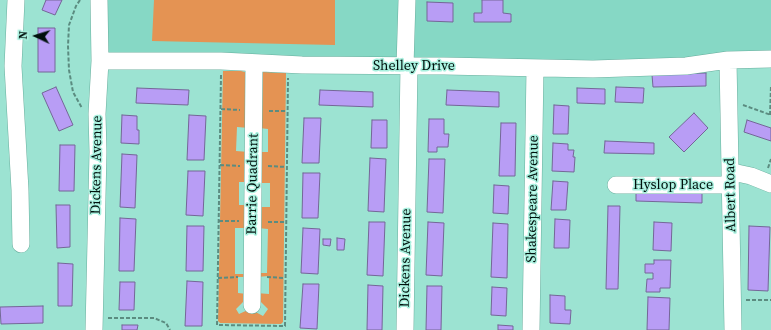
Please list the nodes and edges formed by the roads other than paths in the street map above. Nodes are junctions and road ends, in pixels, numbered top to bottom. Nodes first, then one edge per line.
1 (16, 0) edge
2 (99, 0) edge
3 (407, 0) edge
4 (771, 59) edge
5 (728, 60) junction
6 (100, 61) junction
7 (254, 63) junction
8 (407, 66) junction
9 (535, 68) junction
10 (730, 179) junction
11 (771, 184) edge
12 (616, 185) dead end
13 (20, 244) dead end
14 (252, 304) dead end
15 (94, 324) edge
16 (405, 330) edge
17 (531, 330) edge
18 (733, 330) edge

1 - 13 street
2 - 6 street, Dickens Avenue
3 - 8 street, Dickens Avenue
4 - 5 street, Shelley Drive
5 - 9 street, Shelley Drive
5 - 10 street, Albert Road
6 - 7 street, Shelley Drive
6 - 15 street, Dickens Avenue
7 - 8 street, Shelley Drive
7 - 14 street, Barrie Quadrant
8 - 9 street, Shelley Drive
8 - 16 street, Dickens Avenue
9 - 17 street, Shakespeare Avenue
10 - 11 street, Hyslop Place
10 - 12 street, Hyslop Place
10 - 18 street, Albert Road

